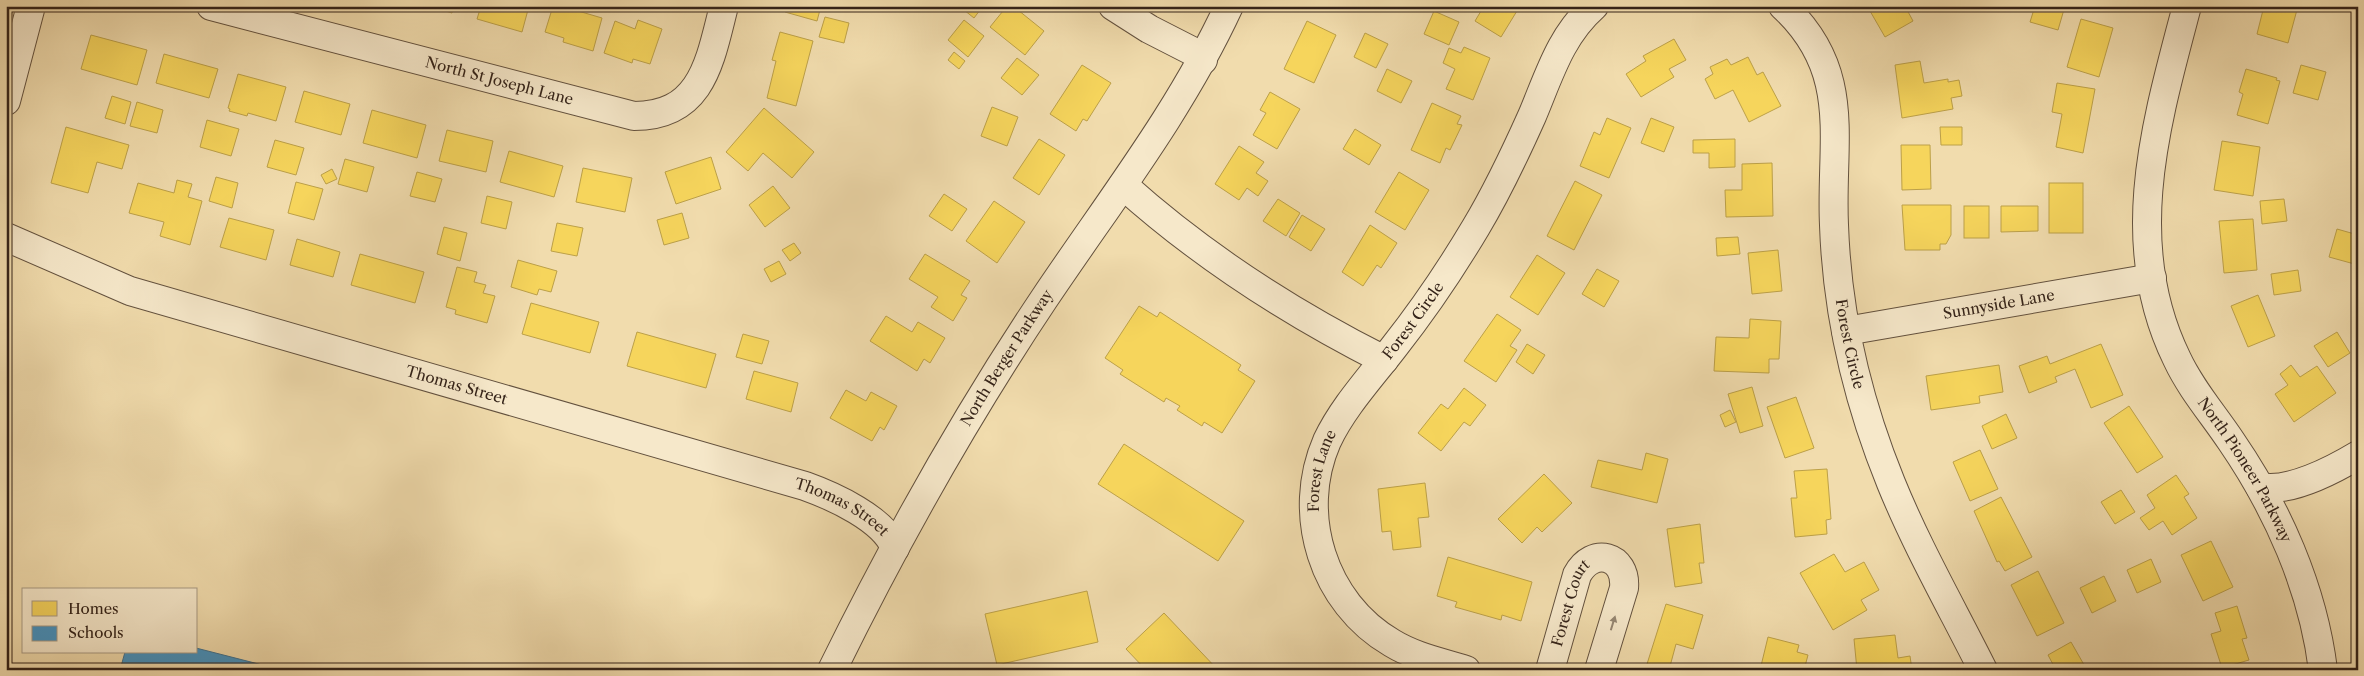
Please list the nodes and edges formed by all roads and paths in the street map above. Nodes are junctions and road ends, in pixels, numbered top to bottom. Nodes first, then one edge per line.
1 (31, 6) edge
2 (211, 6) edge
3 (724, 6) edge
4 (1113, 6) edge
5 (1229, 6) edge
6 (1594, 6) edge
7 (1784, 6) edge
8 (2187, 6) edge
9 (1203, 60) junction
10 (6, 101) edge
11 (1123, 185) junction
12 (6, 238) edge
13 (2152, 278) junction
14 (1846, 331) junction
15 (1384, 360) junction
16 (2358, 455) edge
17 (2260, 487) junction
18 (895, 548) junction
19 (832, 670) edge
20 (1466, 670) edge
21 (1550, 670) edge
22 (1599, 670) edge
23 (1983, 670) edge
24 (2323, 670) edge

1 - 10 street
2 - 3 street, North St Joseph Lane
4 - 9 street
5 - 9 street, North Berger Parkway
6 - 15 street, Forest Circle
7 - 14 street, Forest Circle
8 - 13 street, North Pioneer Parkway
9 - 11 street, North Berger Parkway
11 - 15 street, Forest Circle
11 - 18 street, North Berger Parkway
12 - 18 street, Thomas Street
13 - 14 street, Sunnyside Lane
13 - 17 street, North Pioneer Parkway
14 - 23 street, Forest Circle
15 - 20 street, Forest Lane
16 - 17 street
17 - 24 street, North Pioneer Parkway
18 - 19 street, North Berger Parkway
22 -> 21 street, Forest Court

